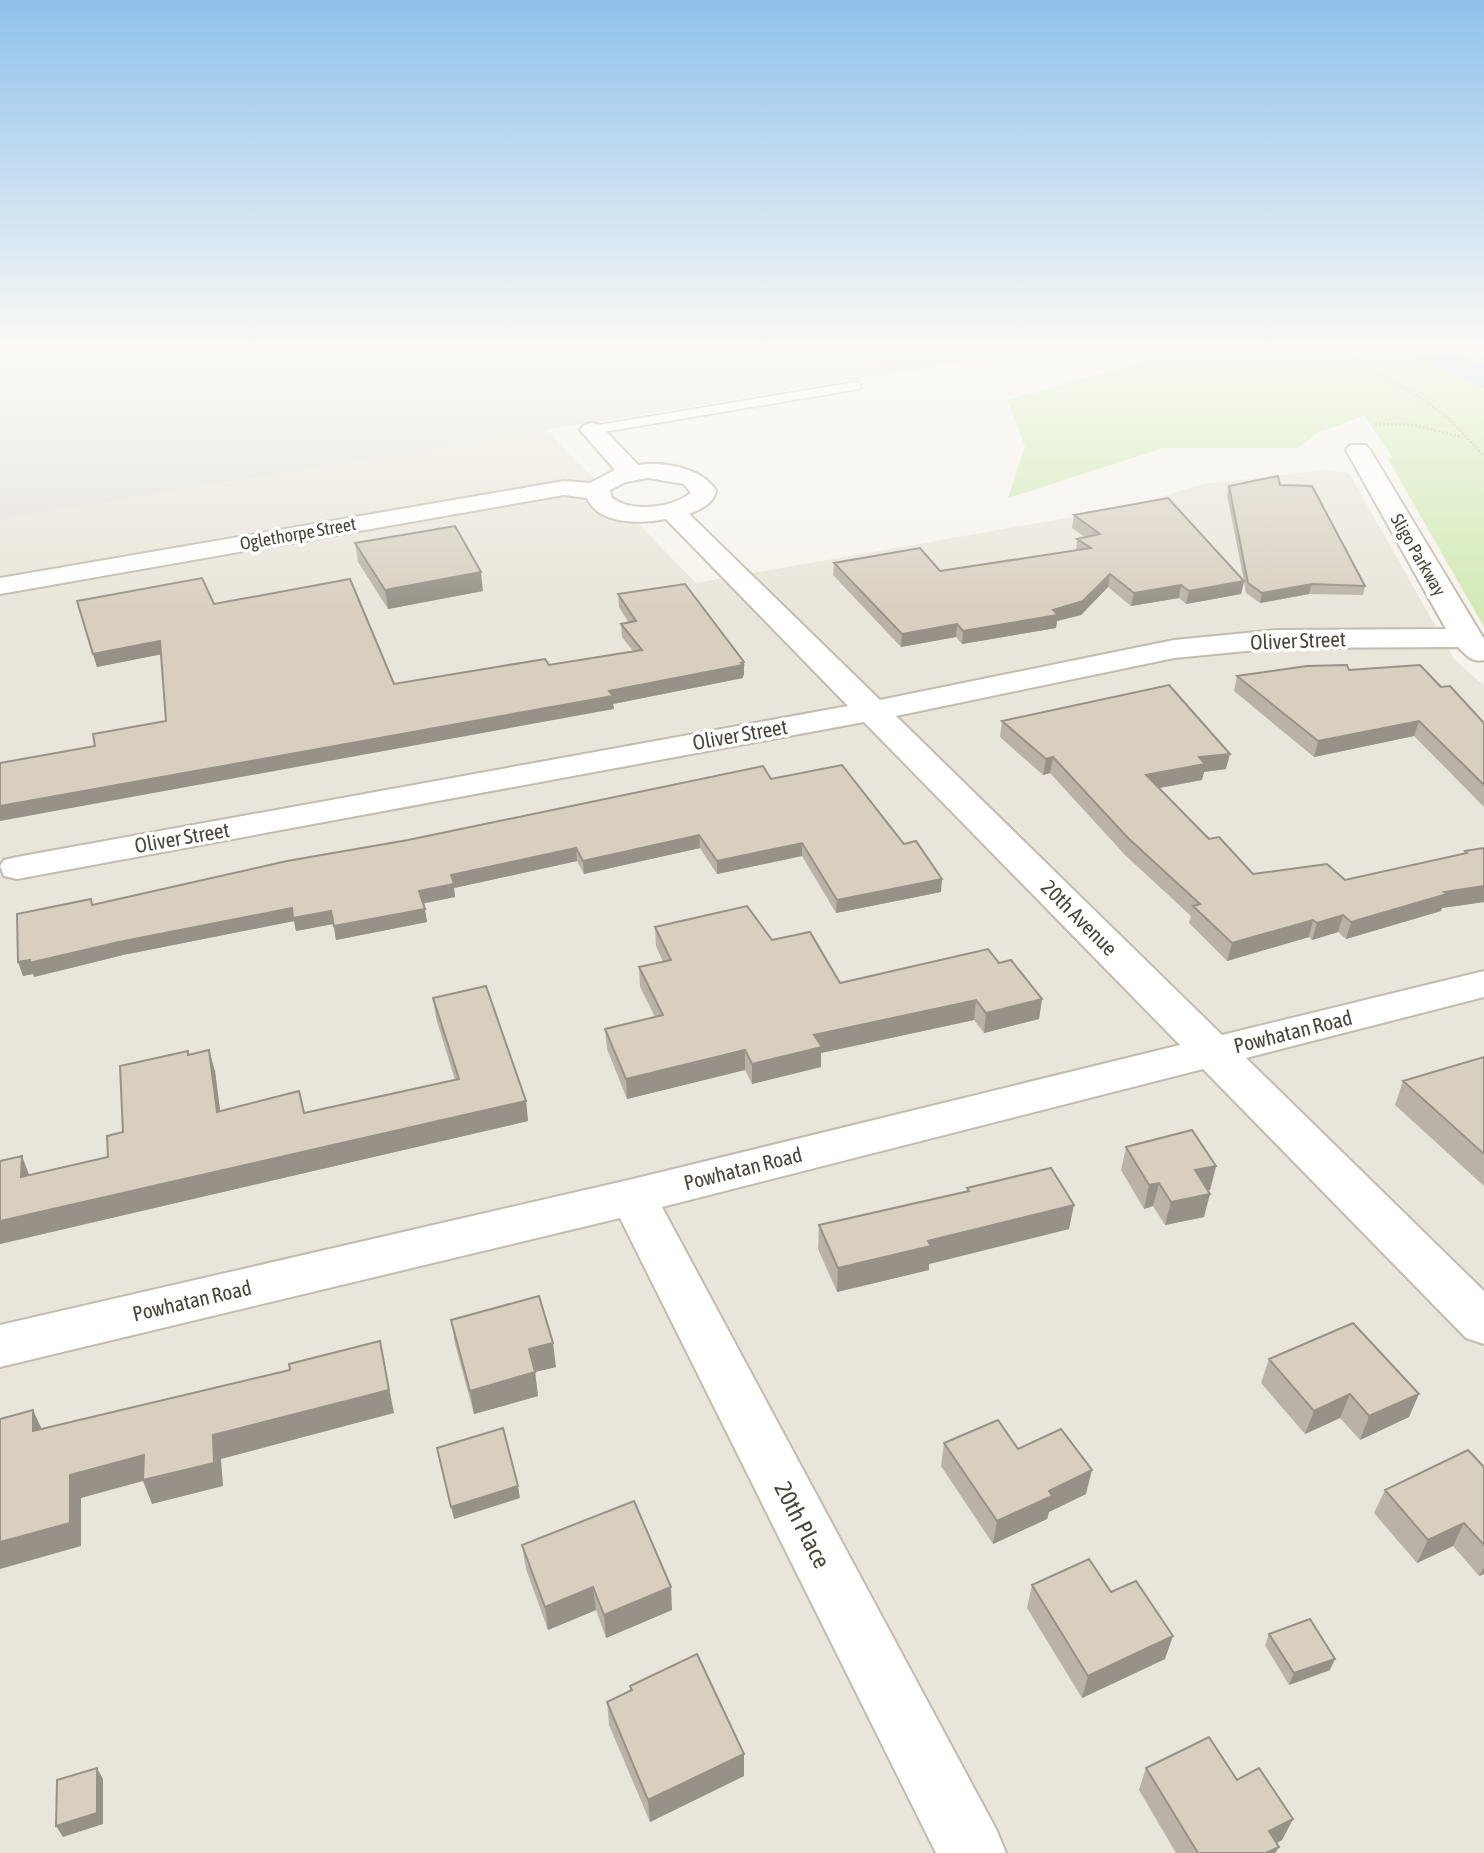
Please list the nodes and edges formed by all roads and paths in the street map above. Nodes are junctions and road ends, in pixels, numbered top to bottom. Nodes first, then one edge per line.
1 (598, 436) edge
2 (1360, 436) edge
3 (1463, 437) edge
4 (1358, 450) joint
5 (1484, 456) edge
6 (632, 473) junction
7 (597, 491) junction
8 (673, 512) junction
9 (0, 586) edge
10 (1475, 647) edge
11 (873, 711) junction
12 (17, 868) dead end
13 (1484, 984) edge
14 (1212, 1052) junction
15 (633, 1197) junction
16 (1484, 1323) edge
17 (0, 1346) edge
18 (972, 1853) edge

1 - 6 street
2 - 4 path
3 - 5 path
4 - 10 street, Sligo Parkway
6 - 7 street
6 - 8 street
7 - 8 street
7 - 9 street, Oglethorpe Street
8 - 11 street, 20th Avenue
10 - 11 street, Oliver Street
11 - 12 street, Oliver Street
11 - 14 street, 20th Avenue
13 - 14 street, Powhatan Road
14 - 15 street, Powhatan Road
14 - 16 street, 20th Avenue
15 - 17 street, Powhatan Road
15 - 18 street, 20th Place

